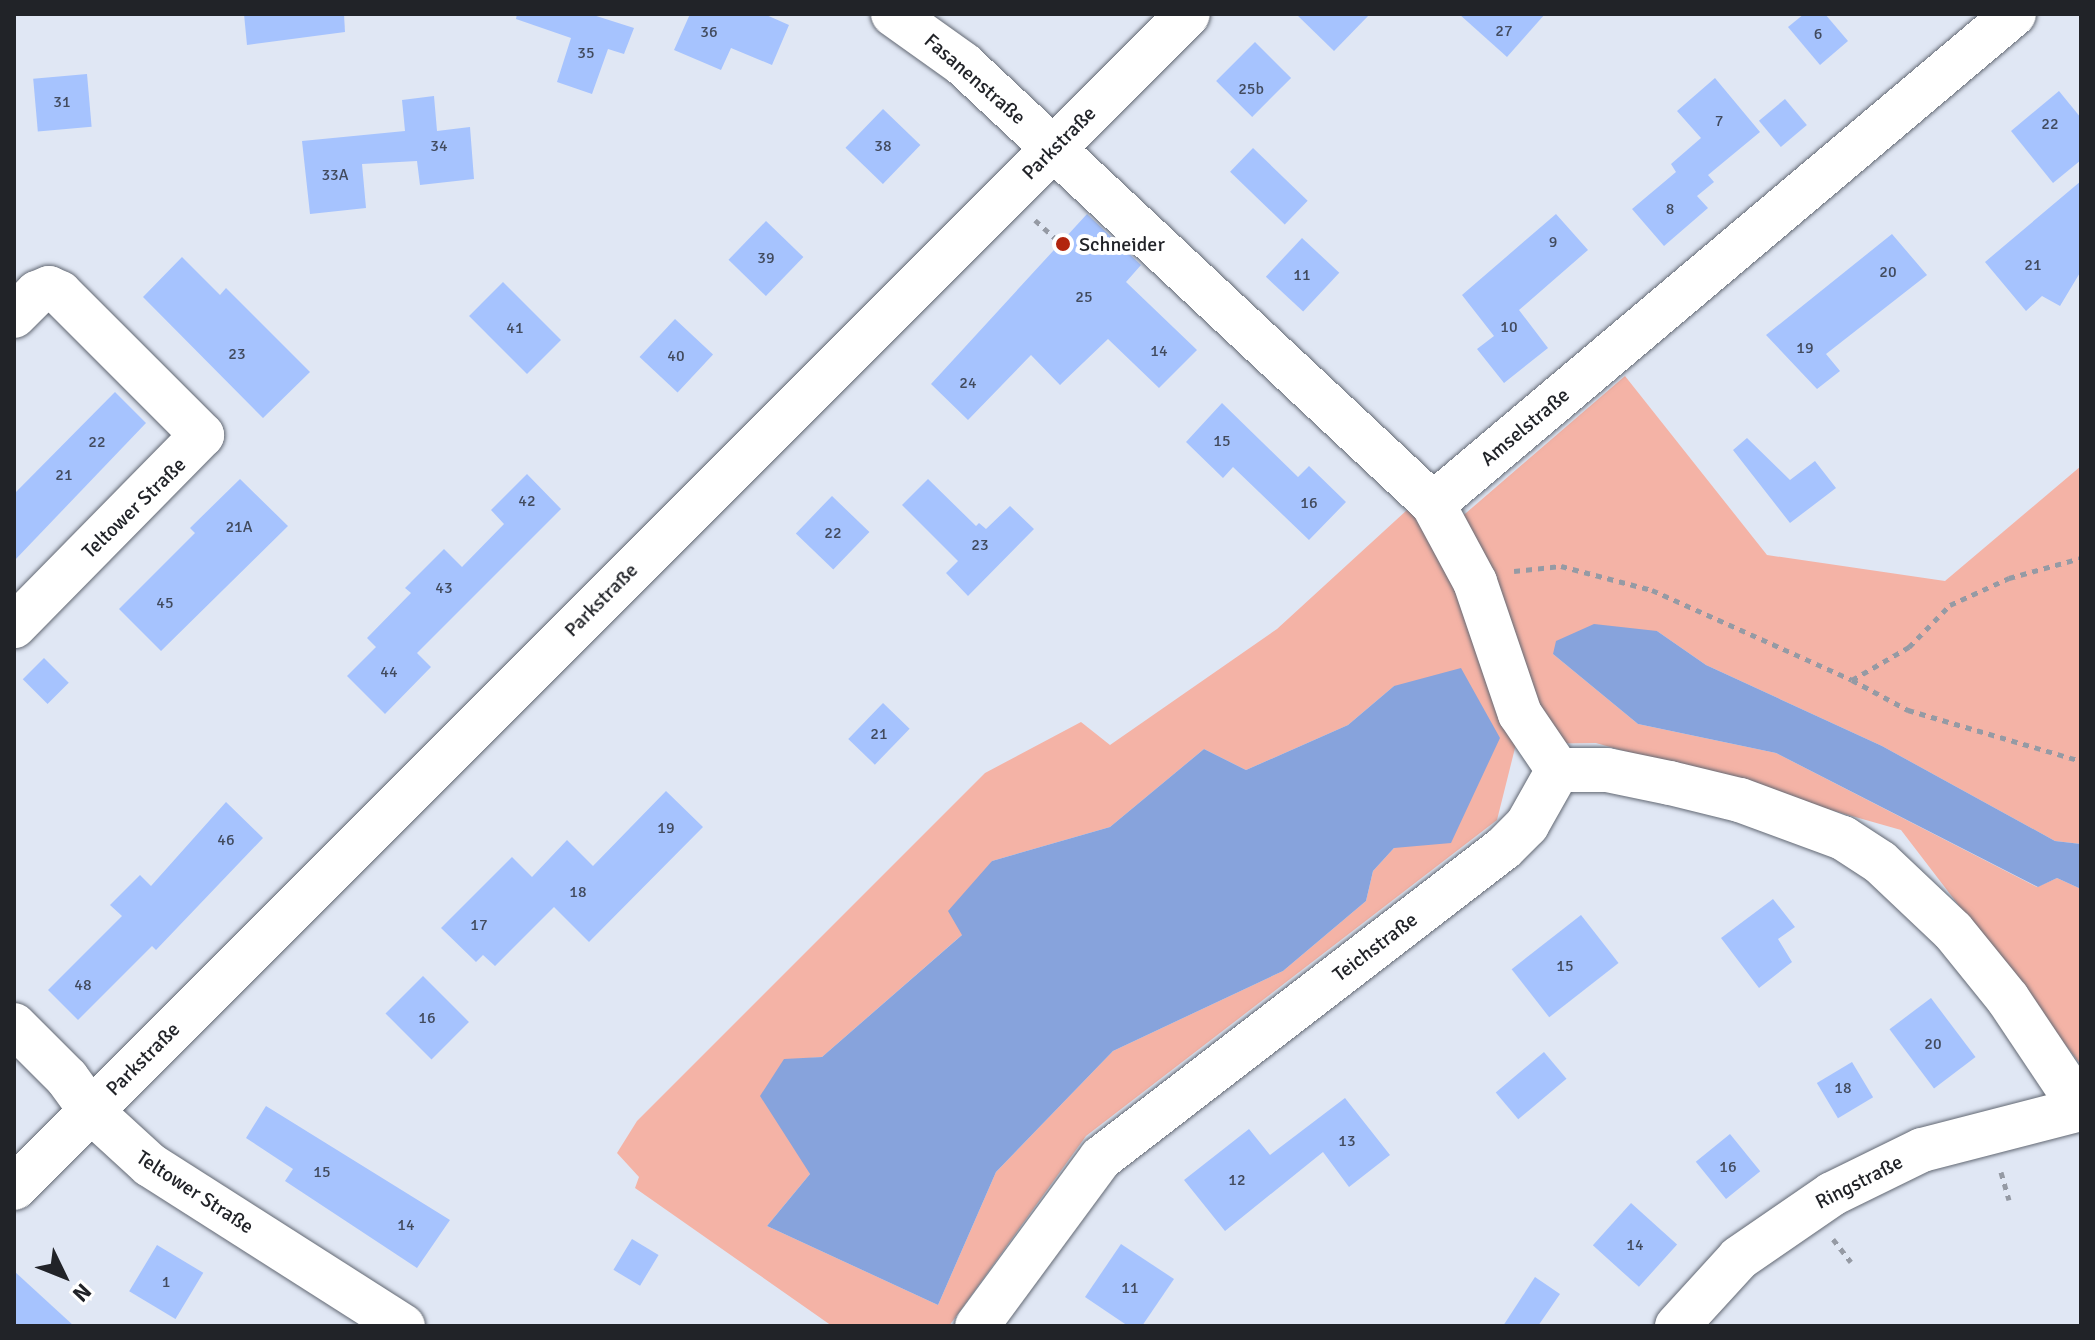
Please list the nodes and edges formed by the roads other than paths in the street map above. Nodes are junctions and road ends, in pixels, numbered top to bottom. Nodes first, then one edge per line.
1 (893, 14) edge
2 (1188, 14) edge
3 (2014, 14) edge
4 (1053, 148) junction
5 (14, 316) edge
6 (1433, 504) junction
7 (14, 626) edge
8 (1558, 770) junction
9 (14, 1025) edge
10 (2081, 1108) edge
11 (91, 1111) junction
12 (14, 1188) edge
13 (403, 1326) edge
14 (977, 1326) edge
15 (1677, 1326) edge

1 - 4 street, Fasanenstraße
2 - 4 street, Parkstraße
3 - 6 street, Amselstraße
4 - 6 street
4 - 11 street, Parkstraße
5 - 7 street, Teltower Straße
6 - 8 street
8 - 10 street
8 - 14 street, Teichstraße
9 - 11 street, Teltower Straße
10 - 15 street, Ringstraße
11 - 12 street, Parkstraße
11 - 13 street, Teltower Straße

